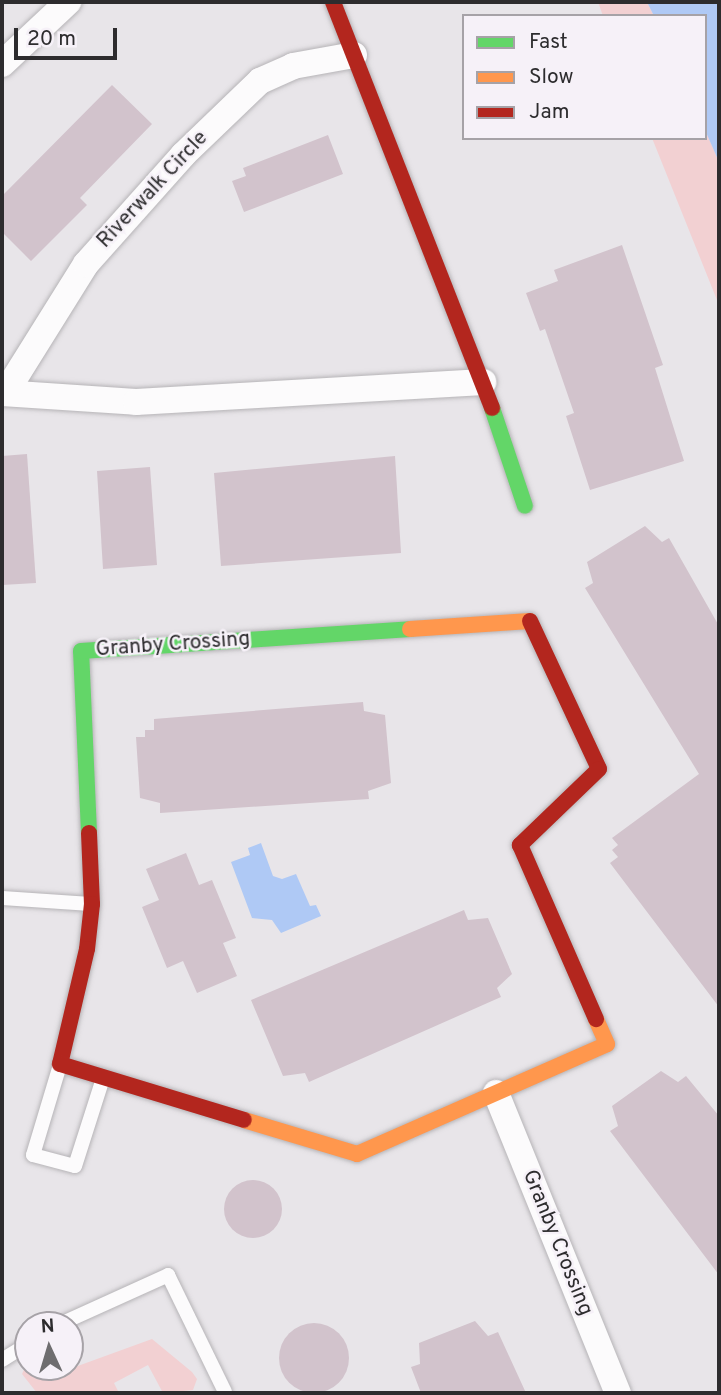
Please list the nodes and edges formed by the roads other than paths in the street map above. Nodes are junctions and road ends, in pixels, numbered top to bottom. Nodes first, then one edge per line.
1 (68, 2) edge
2 (333, 2) edge
3 (354, 55) junction
4 (2, 64) edge
5 (482, 382) junction
6 (4, 393) edge
7 (525, 506) dead end
8 (2, 898) edge
9 (92, 904) junction
10 (60, 1064) junction
11 (104, 1077) junction
12 (496, 1093) junction
13 (84, 1313) edge
14 (225, 1392) edge
15 (618, 1393) edge

1 - 4 street
2 - 3 street
3 - 5 street
3 - 6 street, Riverwalk Circle
5 - 6 street, Riverwalk Circle
5 - 7 street
8 - 9 lane
9 - 10 street, Granby Crossing
9 - 12 street, Granby Crossing
10 - 11 street, Granby Crossing
10 - 11 lane
11 - 12 street, Granby Crossing
12 - 15 street, Granby Crossing
13 - 14 lane

